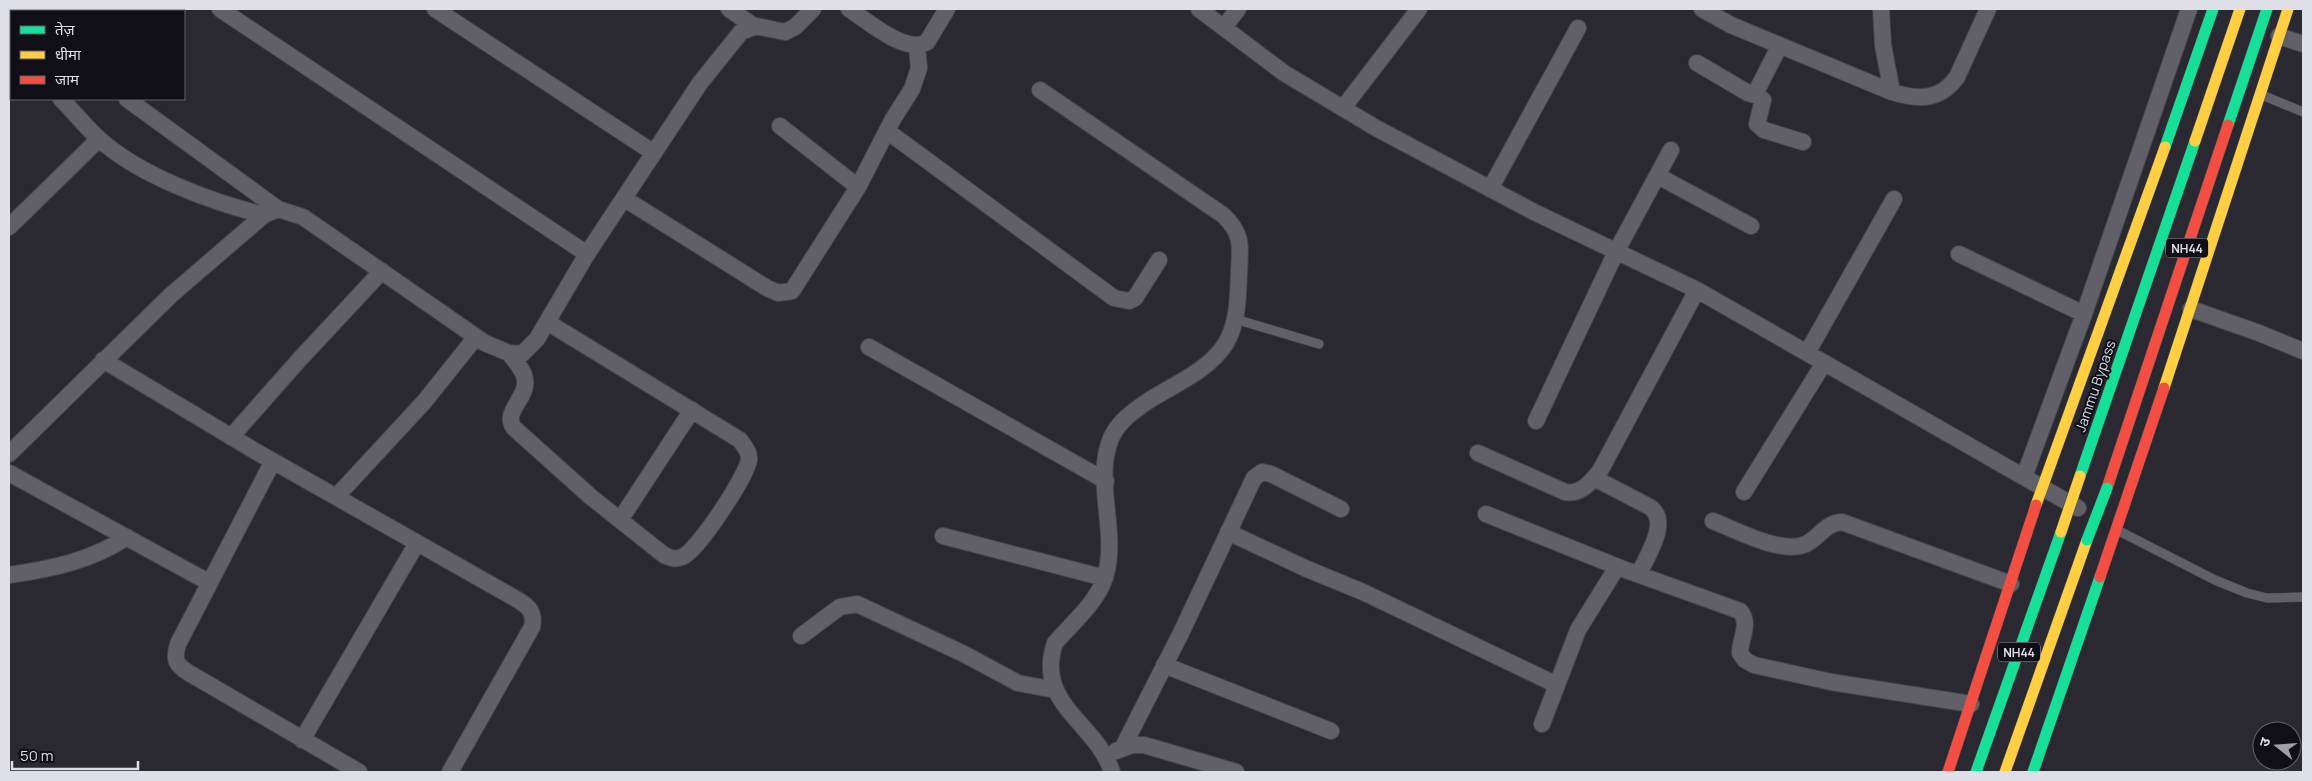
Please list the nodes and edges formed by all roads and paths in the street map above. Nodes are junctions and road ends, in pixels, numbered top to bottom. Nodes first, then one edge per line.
1 (220, 9) edge
2 (435, 9) edge
3 (730, 9) edge
4 (814, 9) edge
5 (849, 9) edge
6 (947, 9) edge
7 (1199, 9) edge
8 (1238, 9) edge
9 (1419, 9) edge
10 (1702, 9) edge
11 (1881, 9) edge
12 (1988, 9) edge
13 (2187, 9) edge
14 (2213, 9) edge
15 (2240, 9) edge
16 (2267, 9) edge
17 (2288, 9) edge
18 (754, 26) junction
19 (1224, 27) junction
20 (1578, 28) dead end
21 (2279, 36) junction
22 (2303, 44) edge
23 (1780, 45) junction
24 (917, 46) junction
25 (1697, 63) dead end
26 (1040, 90) dead end
27 (1892, 92) junction
28 (2260, 94) junction
29 (1758, 96) junction
30 (62, 100) edge
31 (128, 100) edge
32 (1343, 108) junction
33 (2303, 112) edge
34 (780, 126) dead end
35 (887, 131) junction
36 (99, 139) junction
37 (1803, 142) dead end
38 (1671, 150) dead end
39 (654, 154) junction
40 (1658, 176) junction
41 (858, 187) junction
42 (1490, 189) junction
43 (625, 199) junction
44 (1894, 199) dead end
45 (271, 212) junction
46 (1751, 226) dead end
47 (9, 227) edge
48 (1616, 252) junction
49 (587, 254) junction
50 (1959, 254) dead end
51 (1159, 260) dead end
52 (382, 271) junction
53 (1697, 290) junction
54 (2191, 309) junction
55 (2084, 314) junction
56 (1235, 319) junction
57 (547, 322) junction
58 (476, 337) junction
59 (1320, 344) dead end
60 (869, 347) dead end
61 (2303, 351) edge
62 (509, 353) junction
63 (1806, 353) junction
64 (104, 360) junction
65 (1824, 363) junction
66 (692, 410) junction
67 (1536, 420) dead end
68 (231, 436) junction
69 (1478, 453) dead end
70 (9, 454) edge
71 (273, 461) junction
72 (9, 472) edge
73 (2024, 477) junction
74 (1594, 478) junction
75 (1106, 480) junction
76 (2042, 488) junction
77 (1744, 492) dead end
78 (336, 497) junction
79 (1341, 509) dead end
80 (1486, 514) dead end
81 (620, 520) junction
82 (1713, 521) dead end
83 (2117, 530) junction
84 (1228, 532) junction
85 (943, 536) dead end
86 (127, 537) junction
87 (417, 543) junction
88 (1617, 567) junction
89 (9, 574) edge
90 (1639, 574) junction
91 (1105, 578) junction
92 (210, 583) junction
93 (2011, 584) junction
94 (2303, 597) edge
95 (801, 636) dead end
96 (1164, 665) junction
97 (1557, 685) junction
98 (1056, 690) junction
99 (1971, 704) junction
100 (1542, 724) dead end
101 (1331, 731) dead end
102 (302, 740) junction
103 (1122, 747) junction
104 (1109, 766) edge
105 (359, 772) edge
106 (450, 772) edge
107 (1236, 772) edge
108 (1948, 772) edge
109 (1976, 772) edge
110 (2005, 772) edge
111 (2033, 772) edge

1 - 49 street
2 - 39 street
3 - 18 street
4 - 18 street
5 - 24 street
6 - 24 street
7 - 19 street
8 - 19 street
9 - 32 street
10 - 23 street
11 - 27 street
12 - 27 street
13 - 55 street
14 - 76 main road
15 - 109 main road, Jammu Bypass / NH44, bridge
16 - 110 main road, NH44, bridge
17 - 21 main road
18 - 39 street
19 - 32 street
20 - 42 street
21 - 22 street
21 - 28 main road
23 - 27 street
23 - 29 street
24 - 35 street
25 - 29 street
26 - 56 street
28 - 33 lane
28 - 54 main road
29 - 37 street
30 - 36 street
31 - 45 street
32 - 42 street
34 - 41 street
35 - 41 street
35 - 51 street
36 - 45 street
36 - 47 street
38 - 40 street
39 - 43 street
40 - 46 street
40 - 48 street
41 - 43 street
42 - 48 street
43 - 49 street
44 - 63 street
45 - 52 street
45 - 64 street
48 - 53 street
48 - 67 street
49 - 57 street
50 - 55 street
52 - 58 street
52 - 68 street
53 - 63 street
53 - 74 street
54 - 61 street
54 - 83 main road
55 - 73 street
56 - 59 lane
56 - 75 street
57 - 62 street
57 - 66 street
58 - 62 street
58 - 78 street
60 - 75 street
62 - 81 street
63 - 65 street
64 - 68 street
64 - 70 street
65 - 73 street
65 - 77 street
66 - 81 street
66 - 81 street
68 - 71 street
69 - 74 street
71 - 78 street
71 - 92 street
72 - 86 street
73 - 76 street
74 - 90 street
75 - 91 street
76 - 83 street
76 - 93 main road
78 - 87 street
79 - 84 street
80 - 88 street
82 - 93 street
83 - 94 lane
83 - 111 main road
84 - 96 street
84 - 97 street
85 - 91 street
86 - 89 street
86 - 92 street
87 - 102 street
87 - 106 street
88 - 90 street
88 - 97 street
90 - 99 street
91 - 98 street
92 - 102 street
93 - 99 main road
95 - 98 street
96 - 101 street
96 - 103 street
97 - 100 street
98 - 104 street
99 - 108 main road
102 - 105 street
103 - 104 street
103 - 107 street

